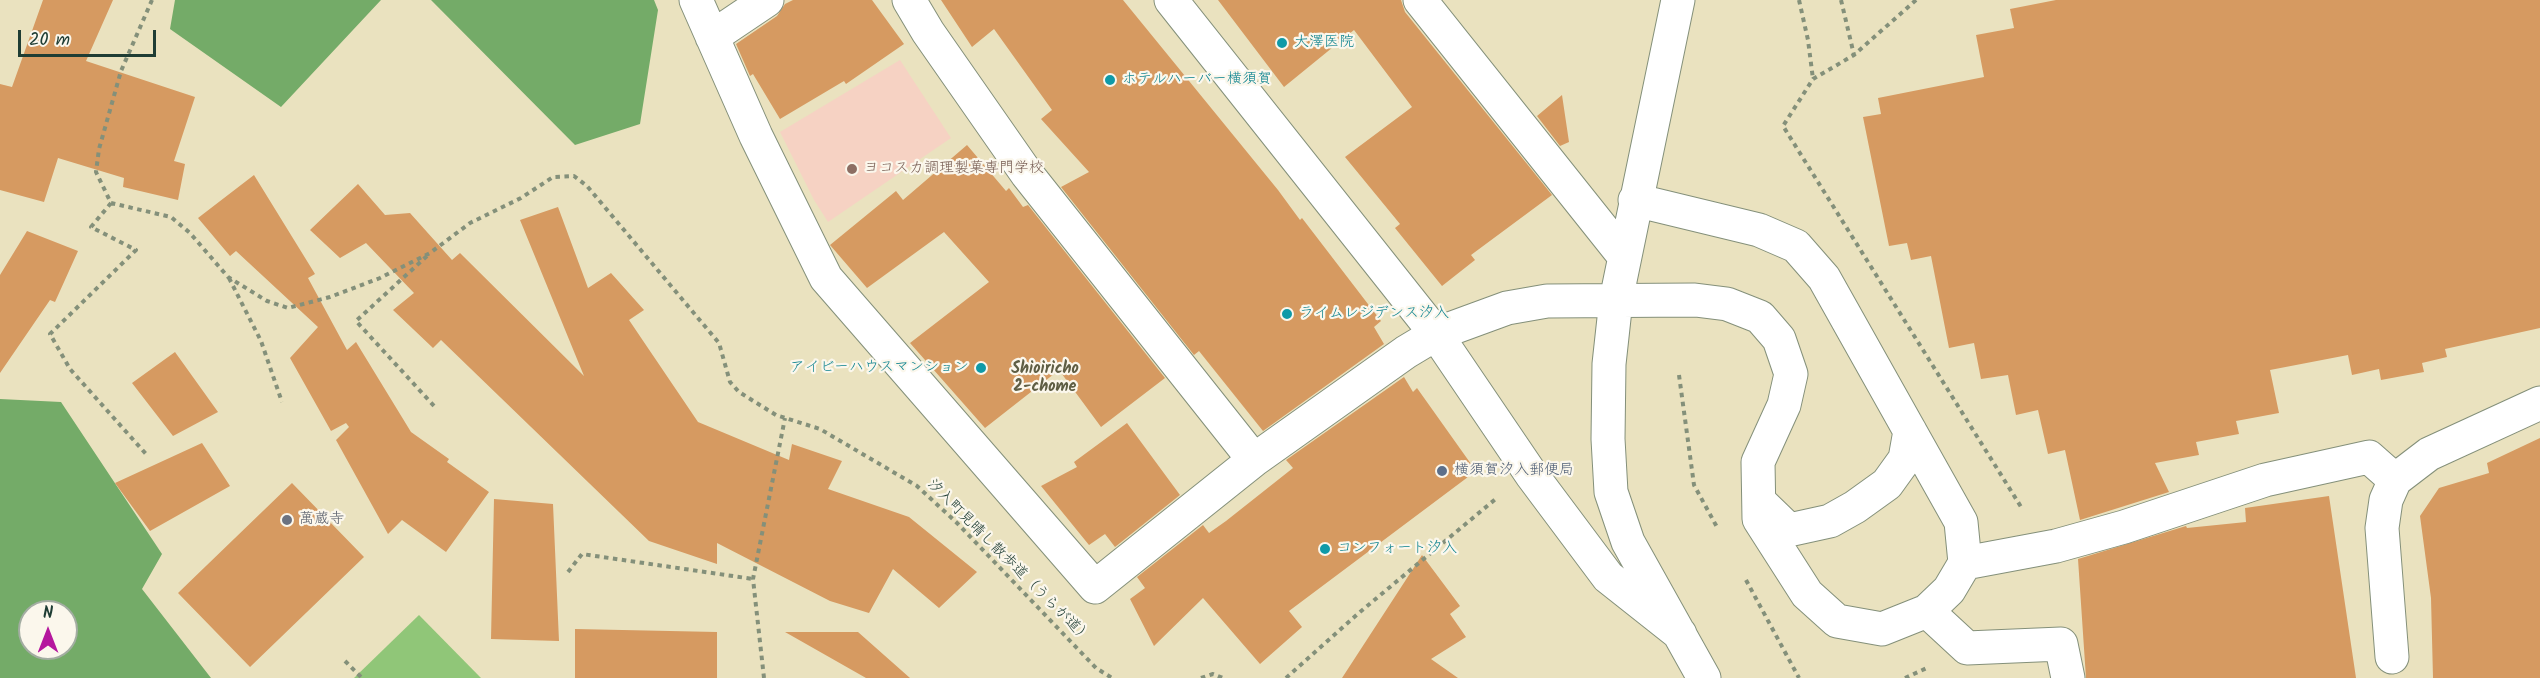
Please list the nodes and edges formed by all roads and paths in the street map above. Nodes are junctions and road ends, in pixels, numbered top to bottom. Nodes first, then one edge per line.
1 (152, 0) edge
2 (696, 0) edge
3 (767, 0) edge
4 (909, 0) edge
5 (1171, 0) edge
6 (1420, 0) edge
7 (1678, 0) edge
8 (1799, 0) edge
9 (1841, 0) edge
10 (1916, 0) edge
11 (712, 37) junction
12 (1854, 55) junction
13 (1813, 79) junction
14 (1635, 201) junction
15 (111, 203) junction
16 (430, 253) junction
17 (1624, 256) junction
18 (228, 277) junction
19 (1616, 300) junction
20 (1436, 334) junction
21 (282, 402) dead end
22 (2540, 403) edge
23 (435, 407) dead end
24 (785, 418) junction
25 (1910, 431) junction
26 (146, 454) dead end
27 (1254, 460) junction
28 (1530, 474) junction
29 (2395, 480) junction
30 (1757, 499) junction
31 (2030, 552) junction
32 (1965, 563) junction
33 (568, 572) dead end
34 (753, 579) junction
35 (1927, 611) junction
36 (1680, 634) junction
37 (1967, 648) junction
38 (2392, 657) dead end
39 (345, 661) dead end
40 (1212, 676) edge
41 (362, 678) edge
42 (764, 678) edge
43 (1112, 678) edge
44 (1201, 678) edge
45 (1223, 678) edge
46 (1286, 678) edge
47 (1704, 678) edge
48 (1905, 678) edge
49 (2068, 678) edge

1 - 15 path
2 - 11 street
3 - 11 street
4 - 27 street
5 - 20 street
6 - 17 street
7 - 14 street
8 - 13 path
9 - 12 path
10 - 12 path
11 - 27 street
12 - 13 path
13 - 31 path
14 - 17 street
14 - 25 street
15 - 18 path, 汐入町見晴し散歩道（うらが道）
15 - 26 path
16 - 18 path, 汐入町見晴し散歩道（うらが道）
16 - 23 path
16 - 24 path, 汐入町見晴し散歩道（うらが道）
17 - 19 street
18 - 21 path
19 - 20 street
19 - 30 street
19 - 36 street
20 - 27 street
20 - 28 street
22 - 29 street
24 - 34 path
24 - 43 path, 汐入町見晴し散歩道（うらが道）
25 - 30 street
25 - 32 street
28 - 36 street
28 - 46 path
29 - 31 street
29 - 38 street
30 - 35 street
31 - 32 street
32 - 35 street
33 - 34 path
34 - 42 path
35 - 37 street
36 - 47 street
37 - 48 path
37 - 49 street
39 - 41 path
40 - 44 path
40 - 45 path

